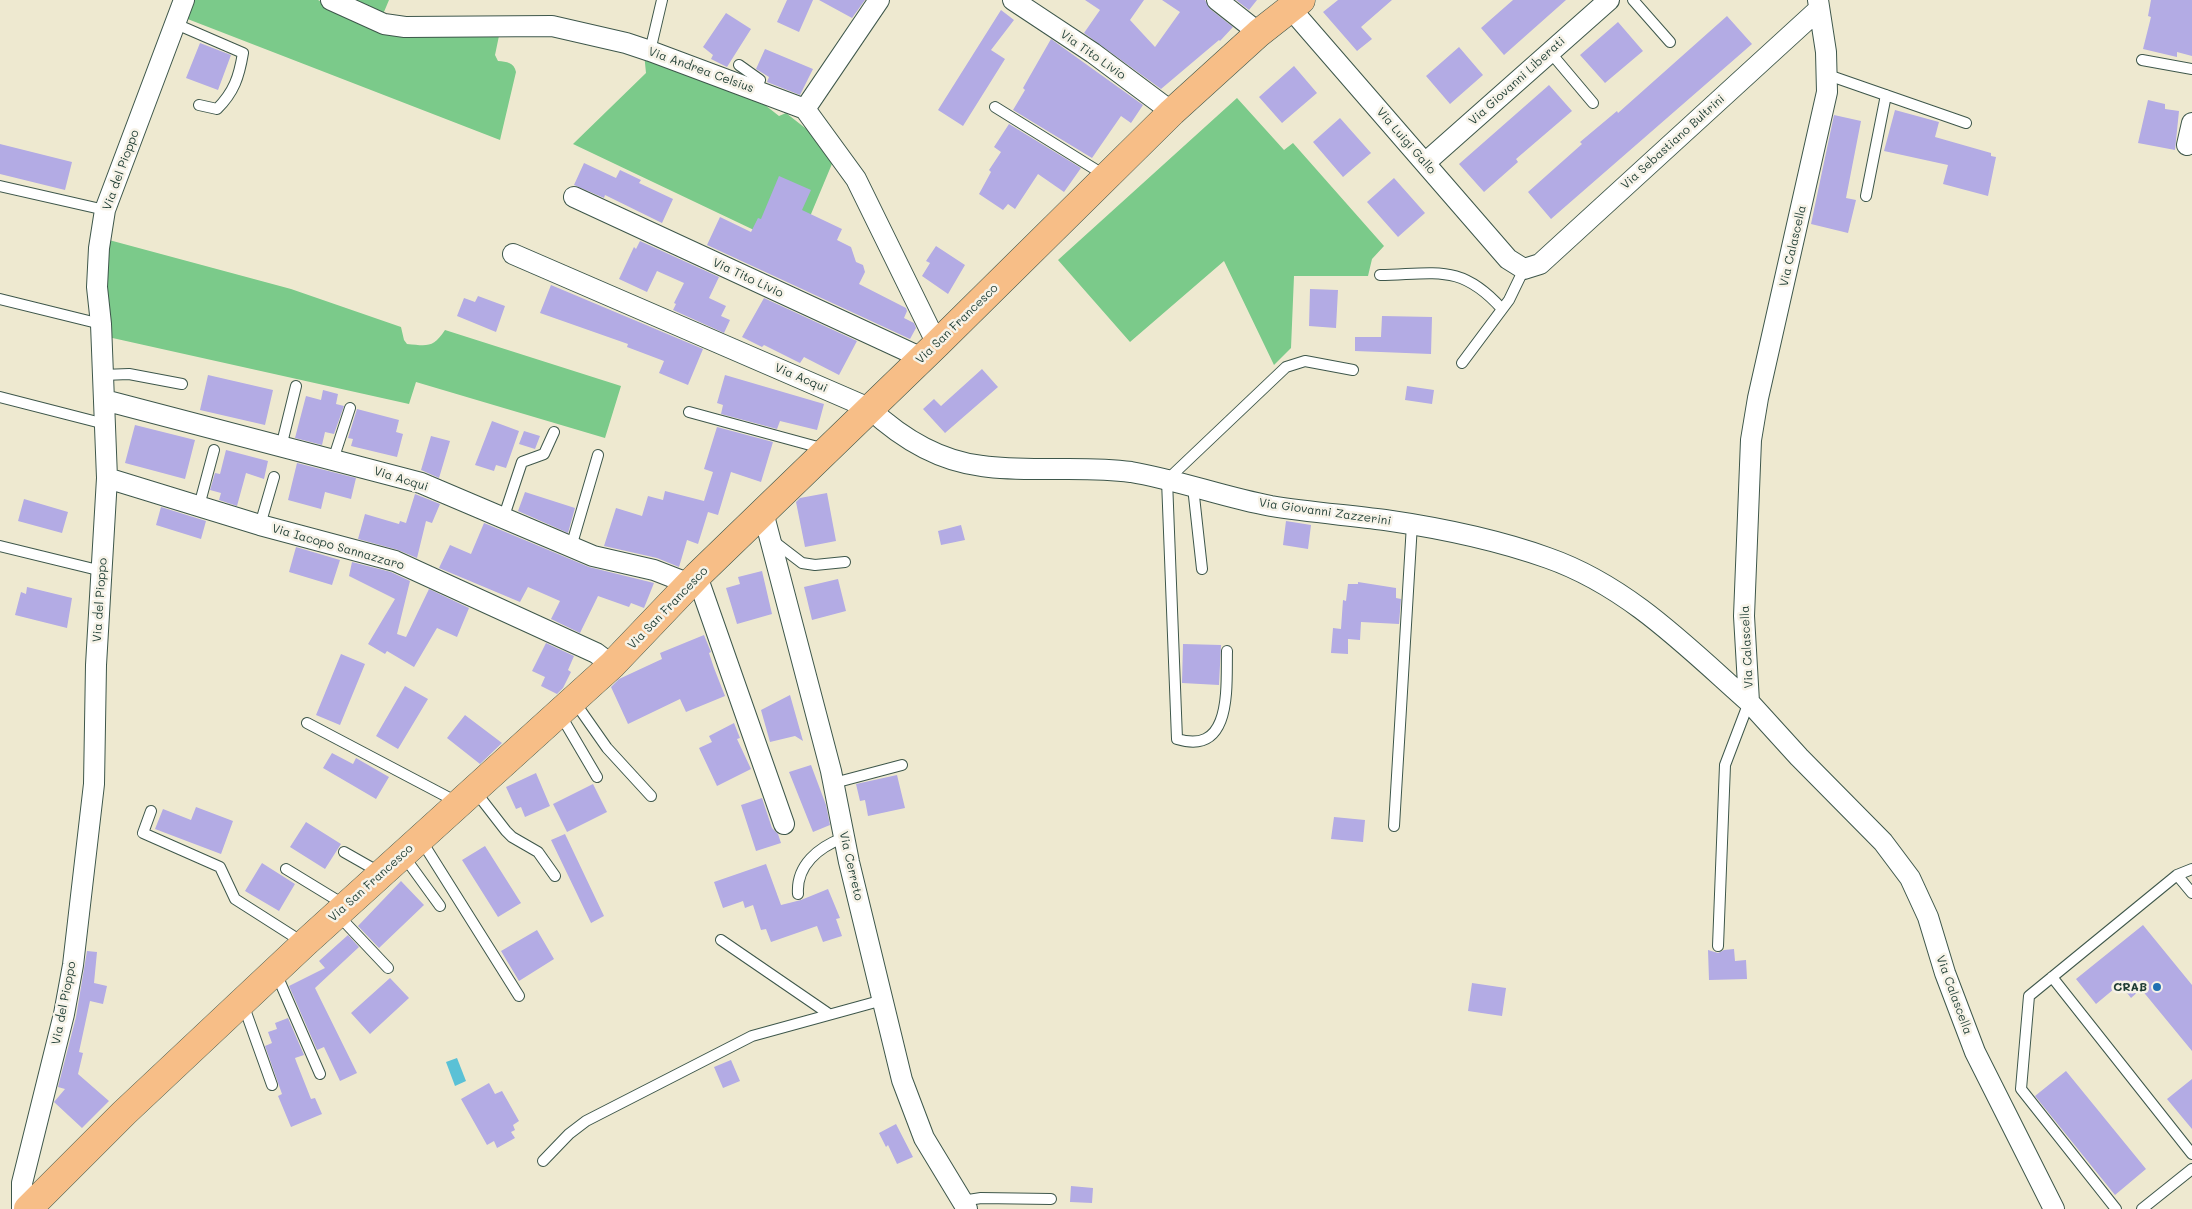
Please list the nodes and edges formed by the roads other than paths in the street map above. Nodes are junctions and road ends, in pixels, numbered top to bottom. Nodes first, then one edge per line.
1 (184, 0) edge
2 (331, 0) edge
3 (662, 0) edge
4 (879, 0) edge
5 (1013, 0) edge
6 (1217, 0) edge
7 (1609, 0) edge
8 (1633, 0) edge
9 (1296, 4) edge
10 (1818, 5) edge
11 (176, 24) junction
12 (1259, 33) junction
13 (1670, 42) dead end
14 (650, 51) junction
15 (1550, 52) junction
16 (2142, 60) dead end
17 (739, 66) dead end
18 (2192, 70) edge
19 (1828, 75) junction
20 (756, 90) junction
21 (1886, 95) junction
22 (1593, 103) dead end
23 (199, 105) dead end
24 (995, 107) dead end
25 (805, 109) junction
26 (1172, 112) junction
27 (1966, 123) dead end
28 (2192, 123) edge
29 (2187, 145) dead end
30 (1425, 163) junction
31 (1106, 177) junction
32 (0, 186) edge
33 (1866, 196) dead end
34 (574, 197) dead end
35 (105, 210) junction
36 (512, 254) dead end
37 (1524, 270) junction
38 (1380, 274) dead end
39 (0, 299) edge
40 (1502, 309) junction
41 (101, 324) junction
42 (930, 351) junction
43 (1462, 363) dead end
44 (1353, 370) dead end
45 (103, 374) junction
46 (182, 384) dead end
47 (296, 386) dead end
48 (0, 397) edge
49 (104, 400) junction
50 (350, 408) dead end
51 (869, 408) junction
52 (689, 412) dead end
53 (105, 424) junction
54 (554, 432) dead end
55 (281, 447) junction
56 (214, 450) dead end
57 (826, 450) junction
58 (598, 454) dead end
59 (332, 460) junction
60 (274, 477) dead end
61 (107, 478) junction
62 (1167, 480) junction
63 (1193, 487) junction
64 (199, 506) junction
65 (763, 512) junction
66 (503, 519) junction
67 (1412, 524) junction
68 (260, 525) junction
69 (770, 540) junction
70 (0, 546) edge
71 (571, 547) junction
72 (845, 562) dead end
73 (1202, 569) dead end
74 (102, 571) junction
75 (694, 580) junction
76 (1227, 651) dead end
77 (612, 665) junction
78 (1749, 702) junction
79 (566, 707) junction
80 (307, 723) dead end
81 (902, 765) dead end
82 (598, 777) dead end
83 (834, 783) junction
84 (650, 796) dead end
85 (467, 797) junction
86 (151, 810) dead end
87 (784, 824) dead end
88 (1394, 826) dead end
89 (843, 838) junction
90 (412, 847) junction
91 (344, 852) dead end
92 (286, 868) dead end
93 (2192, 869) edge
94 (382, 873) junction
95 (2177, 875) junction
96 (555, 876) dead end
97 (2192, 893) edge
98 (798, 894) dead end
99 (440, 906) dead end
100 (342, 910) junction
101 (720, 940) dead end
102 (305, 943) junction
103 (1718, 946) dead end
104 (388, 968) dead end
105 (276, 972) junction
106 (2052, 977) junction
107 (519, 996) dead end
108 (883, 1000) junction
109 (243, 1002) junction
110 (828, 1014) junction
111 (320, 1074) dead end
112 (272, 1085) dead end
113 (2192, 1154) edge
114 (544, 1161) dead end
115 (2192, 1169) edge
116 (1051, 1199) dead end
117 (964, 1205) edge
118 (22, 1209) edge
119 (28, 1209) edge
120 (2054, 1209) edge
121 (2116, 1209) edge
122 (2142, 1209) edge

1 - 11 street, Via del Pioppo
2 - 14 street, Via Andrea Celsius
3 - 14 lane
4 - 25 street
5 - 26 street, Via Tito Livio
6 - 12 street
7 - 15 street, Via Giovanni Liberati
8 - 13 lane
9 - 12 main road, Via San Francesco
9 - 30 street, Via Luigi Gallo
10 - 19 street, Via Calascella
10 - 37 street, Via Sebastiano Bultrini
11 - 23 lane
11 - 35 street, Via del Pioppo
12 - 26 main road, Via San Francesco
14 - 20 street, Via Andrea Celsius
15 - 22 lane
15 - 30 street, Via Giovanni Liberati
16 - 18 lane
17 - 20 lane
19 - 21 lane
19 - 78 street, Via Calascella
20 - 25 street, Via Andrea Celsius
21 - 27 lane
21 - 33 lane
24 - 31 lane
25 - 42 street
26 - 31 main road, Via San Francesco
28 - 29 street
30 - 37 street, Via Luigi Gallo
31 - 42 main road, Via San Francesco
32 - 35 lane
34 - 42 street, Via Tito Livio
35 - 41 street, Via del Pioppo
36 - 51 street, Via Acqui
37 - 40 lane
38 - 40 lane
39 - 41 lane
40 - 43 lane
41 - 45 street, Via del Pioppo
42 - 51 main road, Via San Francesco
44 - 62 lane
45 - 46 lane
45 - 49 street, Via del Pioppo
47 - 55 lane
48 - 53 lane
49 - 53 street, Via del Pioppo
49 - 55 street, Via Acqui
50 - 59 lane
51 - 57 main road, Via San Francesco
51 - 62 street, Via Giovanni Zazzerini
52 - 57 lane
53 - 61 street, Via del Pioppo
54 - 66 lane
55 - 59 street, Via Acqui
56 - 64 lane
57 - 65 main road, Via San Francesco
58 - 71 lane
59 - 66 street, Via Acqui
60 - 68 lane
61 - 64 street, Via Iacopo Sannazzaro
61 - 74 street, Via del Pioppo
62 - 63 street, Via Giovanni Zazzerini
62 - 76 lane
63 - 67 street, Via Giovanni Zazzerini
63 - 73 lane
64 - 68 street, Via Iacopo Sannazzaro
65 - 69 street, Via Cerreto
65 - 75 main road, Via San Francesco
66 - 71 street, Via Acqui
67 - 78 street, Via Giovanni Zazzerini
67 - 88 lane
68 - 77 street, Via Iacopo Sannazzaro
69 - 72 lane
69 - 83 street, Via Cerreto
70 - 74 lane
71 - 75 street, Via Acqui
74 - 118 street, Via del Pioppo
75 - 77 main road, Via San Francesco
75 - 87 street
77 - 79 main road, Via San Francesco
78 - 103 lane
78 - 120 street, Via Calascella
79 - 82 lane
79 - 84 lane
79 - 85 main road, Via San Francesco
80 - 85 lane
81 - 83 lane
83 - 89 street, Via Cerreto
85 - 90 main road, Via San Francesco
85 - 96 lane
86 - 102 lane
89 - 98 lane
89 - 108 street, Via Cerreto
90 - 94 main road, Via San Francesco
90 - 99 lane
90 - 107 lane
91 - 94 lane
92 - 100 lane
93 - 95 lane
94 - 100 main road, Via San Francesco
95 - 97 lane
95 - 106 lane
100 - 102 main road, Via San Francesco
100 - 104 lane
101 - 110 lane
102 - 105 main road, Via San Francesco
105 - 109 main road, Via San Francesco
105 - 111 lane
106 - 113 lane
106 - 121 lane
108 - 110 lane
108 - 117 street, Via Cerreto
109 - 112 lane
109 - 119 main road, Via San Francesco
110 - 114 lane
115 - 122 lane
116 - 117 lane

